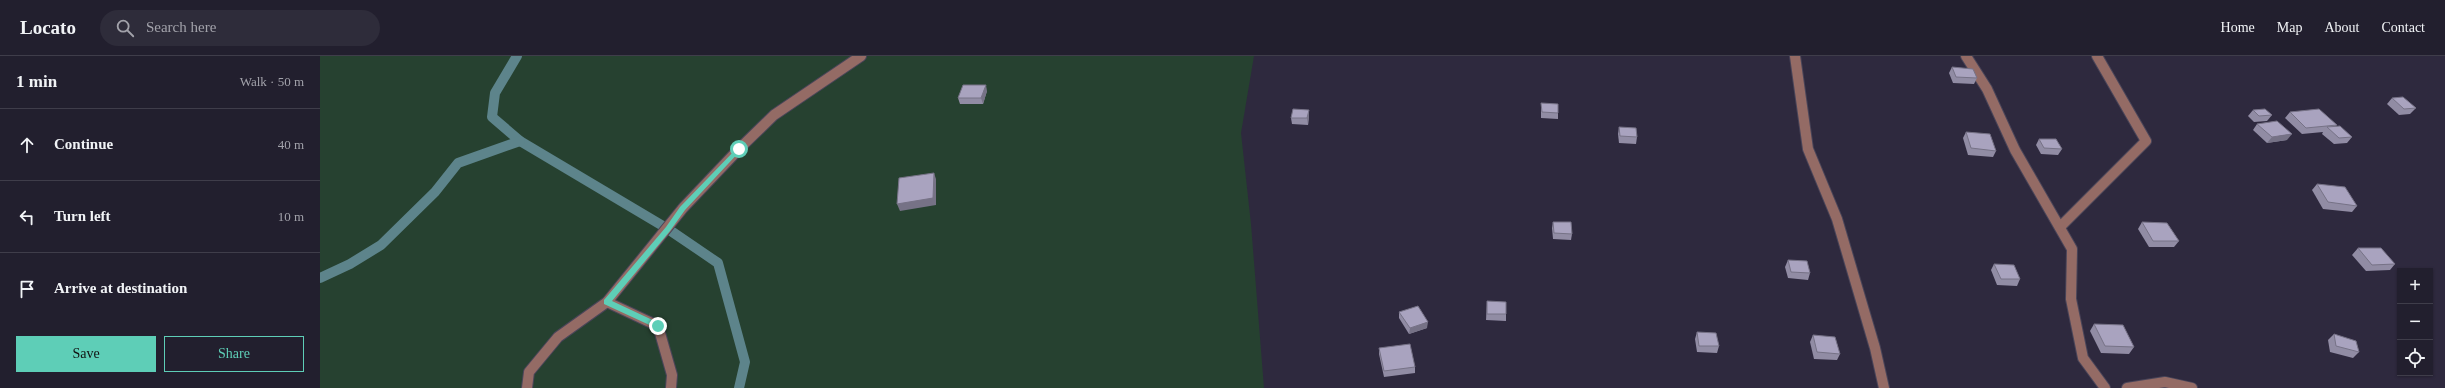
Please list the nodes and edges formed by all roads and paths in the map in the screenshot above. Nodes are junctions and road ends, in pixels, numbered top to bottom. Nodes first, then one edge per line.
1 (861, 56) edge
2 (1795, 56) edge
3 (1966, 56) edge
4 (2097, 56) edge
5 (2060, 227) junction
6 (607, 302) junction
7 (527, 388) edge
8 (671, 388) edge
9 (1884, 388) edge
10 (2105, 388) edge
11 (2127, 388) edge
12 (2192, 388) edge

1 - 6 street
2 - 9 street
3 - 5 street
4 - 5 street
5 - 10 street
6 - 7 street
6 - 8 street
11 - 12 street

